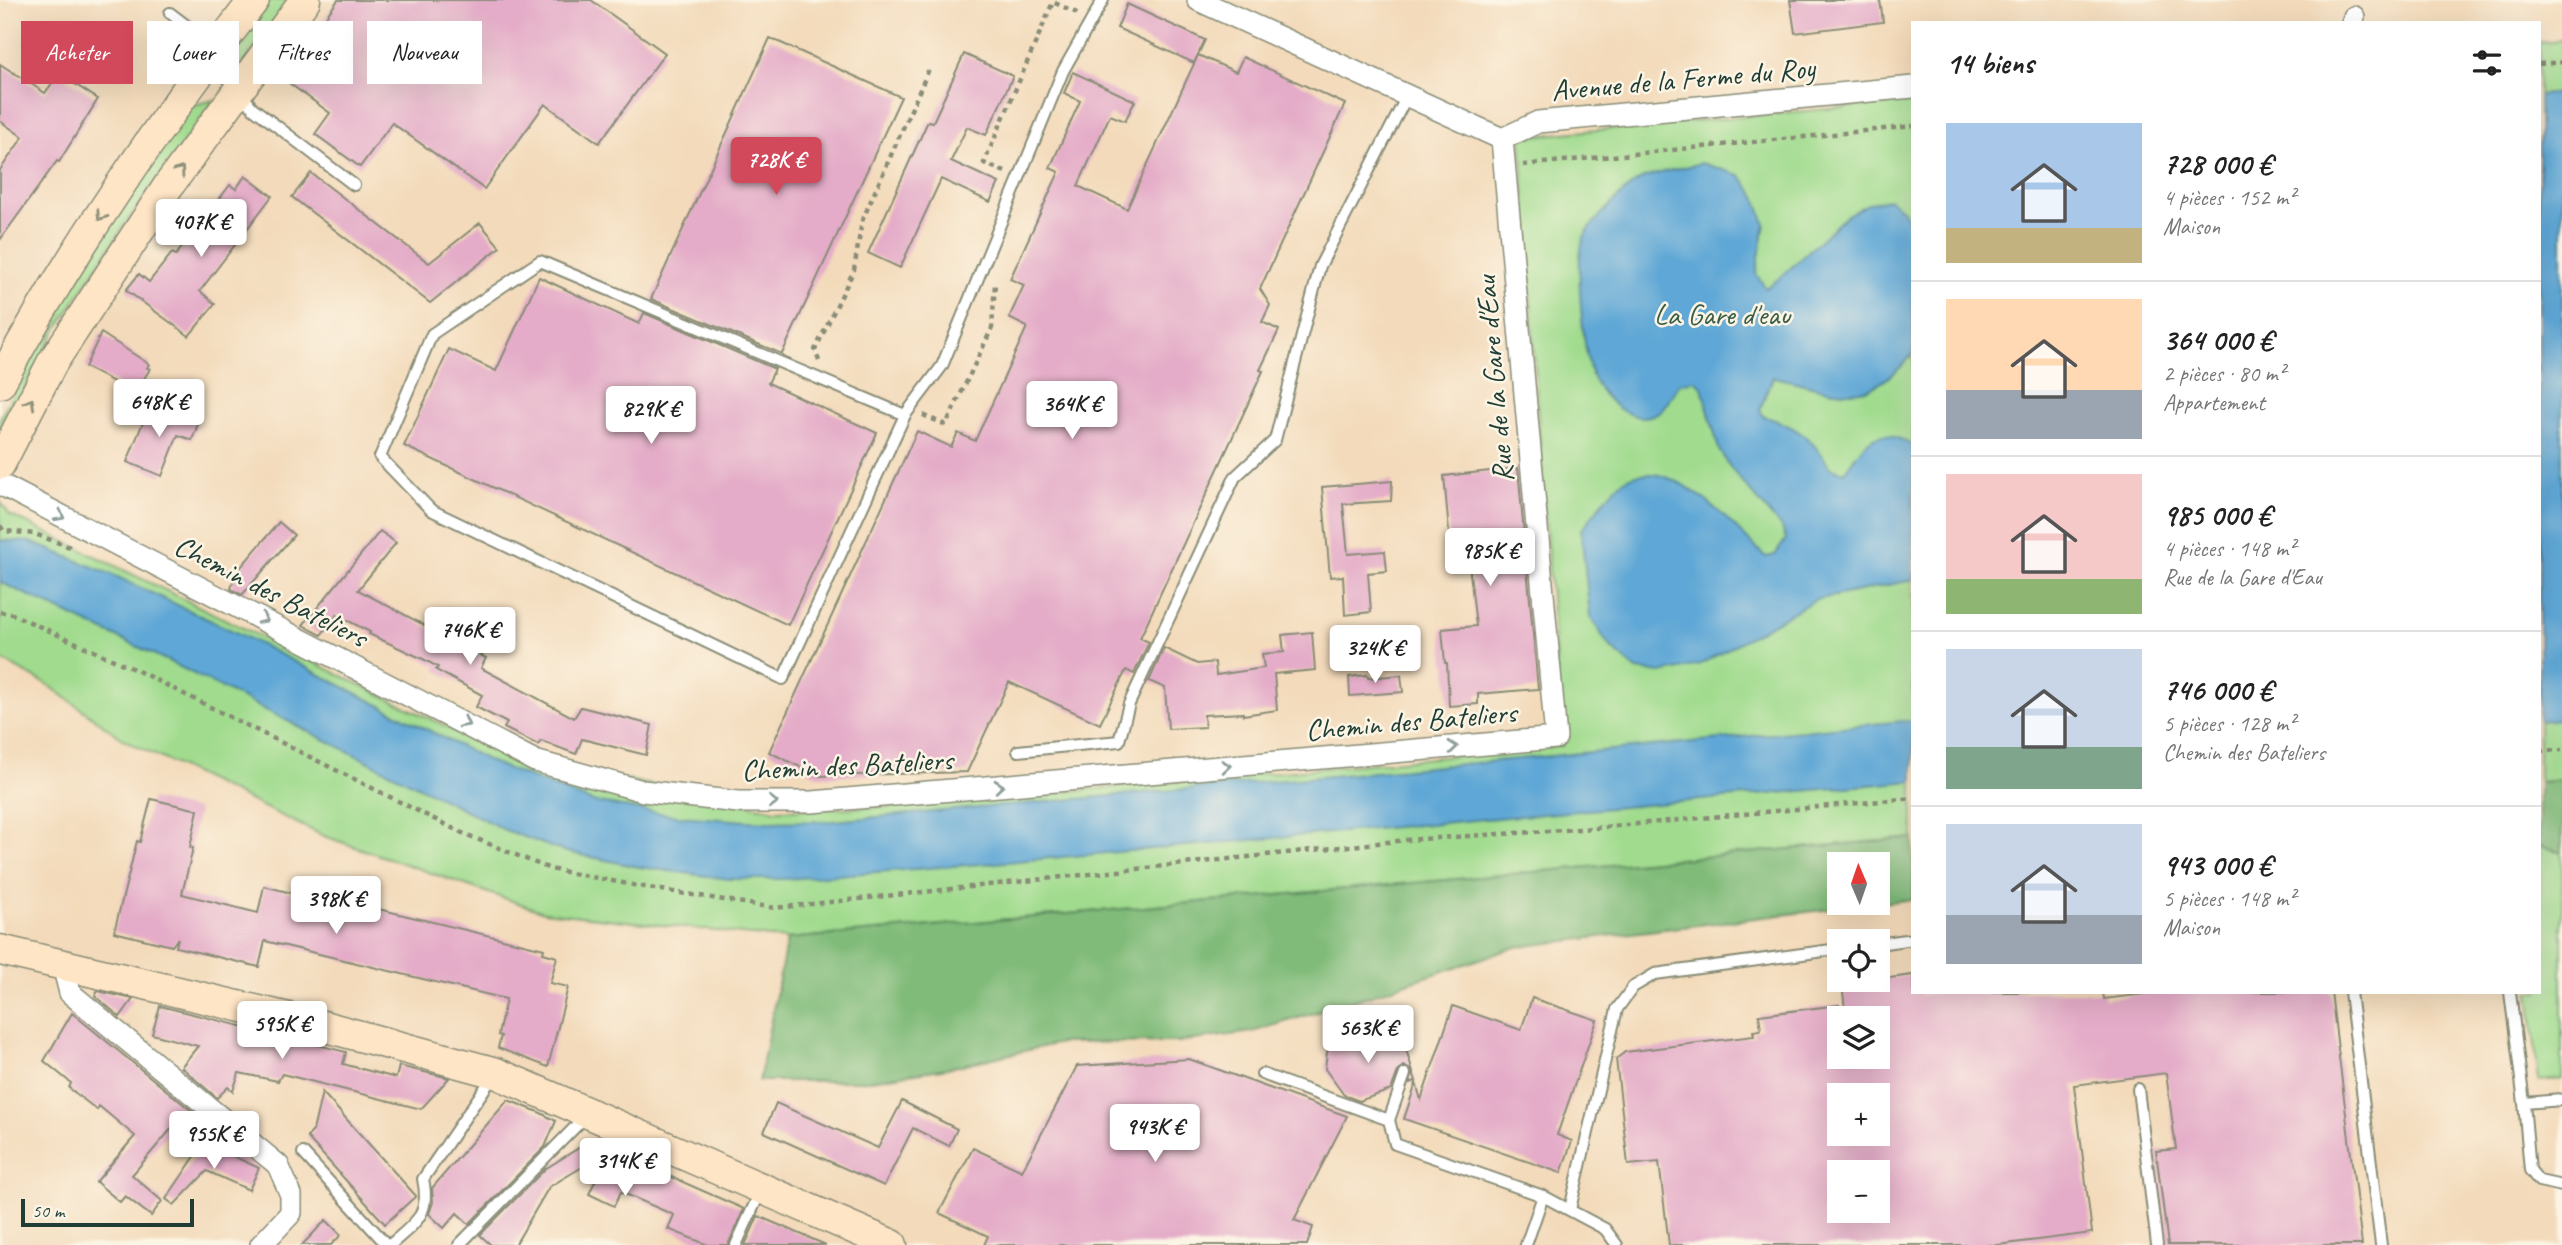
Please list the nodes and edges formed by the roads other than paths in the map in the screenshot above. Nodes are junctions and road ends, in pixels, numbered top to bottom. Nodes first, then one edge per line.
1 (254, 0) edge
2 (305, 0) edge
3 (1103, 0) edge
4 (1198, 0) edge
5 (170, 13) dead end
6 (181, 21) edge
7 (238, 21) edge
8 (191, 84) edge
9 (231, 84) edge
10 (1911, 87) edge
11 (238, 92) junction
12 (1407, 96) junction
13 (1502, 139) junction
14 (354, 185) dead end
15 (0, 382) edge
16 (907, 412) junction
17 (0, 464) edge
18 (0, 484) edge
19 (1556, 738) joint
20 (1018, 751) dead end
21 (1911, 939) edge
22 (1890, 942) edge
23 (0, 950) edge
24 (1827, 951) edge
25 (63, 965) junction
26 (2350, 994) edge
27 (2510, 994) edge
28 (496, 1073) junction
29 (1262, 1074) dead end
30 (1405, 1074) dead end
31 (2138, 1089) dead end
32 (2562, 1100) edge
33 (2524, 1103) junction
34 (590, 1113) junction
35 (1389, 1120) junction
36 (303, 1153) dead end
37 (2562, 1186) edge
38 (761, 1190) junction
39 (1543, 1196) junction
40 (1570, 1209) junction
41 (261, 1245) edge
42 (388, 1245) edge
43 (459, 1245) edge
44 (736, 1245) edge
45 (892, 1245) edge
46 (1526, 1245) edge
47 (1617, 1245) edge
48 (2157, 1245) edge
49 (2381, 1245) edge

1 - 7 main road
2 - 11 main road
3 - 16 lane
4 - 12 street
5 - 6 lane
8 -> 15 main road
9 - 11 lane
10 - 13 street, Avenue de la Ferme du Roy
11 - 14 lane
17 -> 11 main road
12 - 13 street
12 - 20 lane
13 - 19 street, Rue de la Gare d'Eau
16 - 16 lane
18 -> 19 street, Chemin des Bateliers
21 - 22 lane
23 - 25 main road
24 - 40 lane
25 - 28 main road
25 - 41 street
26 - 49 lane
27 - 33 lane
28 - 34 main road
28 - 42 lane
29 - 35 lane
30 - 35 lane
31 - 48 lane
32 - 33 lane
33 - 37 lane
34 - 38 main road
34 - 43 lane
35 - 39 lane
36 - 42 lane
38 - 44 lane
38 - 45 main road
39 - 40 lane
39 - 46 lane
40 - 47 lane

